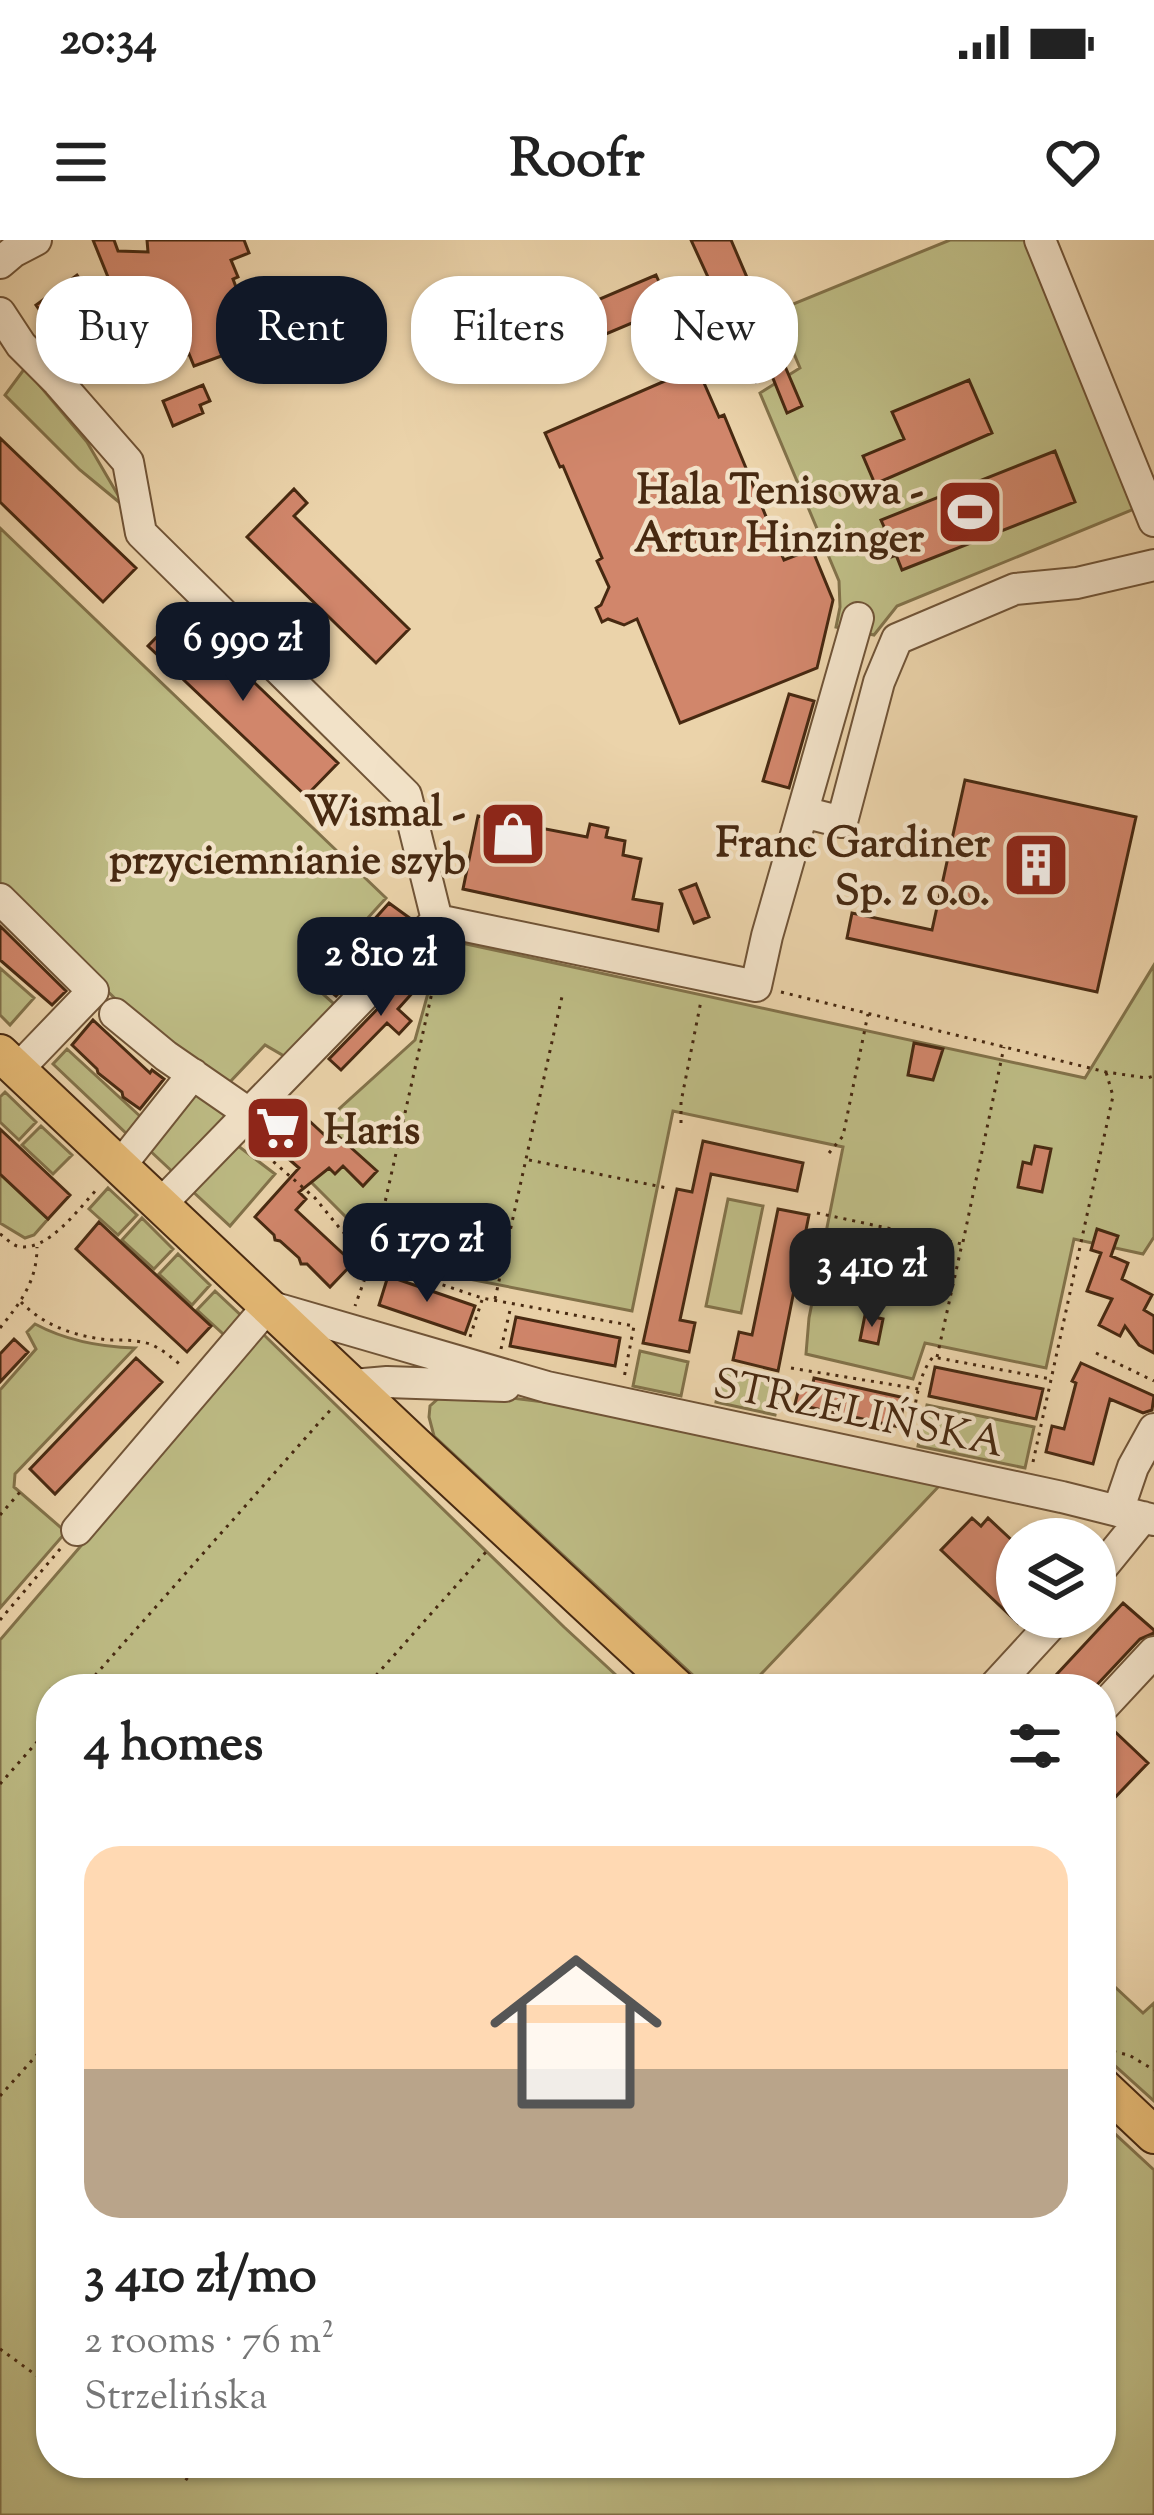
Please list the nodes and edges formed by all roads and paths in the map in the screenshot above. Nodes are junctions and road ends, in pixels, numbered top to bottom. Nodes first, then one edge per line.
1 (35, 240) edge
2 (1040, 240) edge
3 (0, 263) edge
4 (0, 313) edge
5 (1154, 521) edge
6 (1154, 565) edge
7 (858, 618) dead end
8 (803, 812) junction
9 (1, 903) edge
10 (431, 926) junction
11 (705, 977) junction
12 (756, 986) junction
13 (563, 992) dead end
14 (116, 1014) dead end
15 (868, 1014) junction
16 (1004, 1047) junction
17 (9, 1061) edge
18 (1106, 1072) junction
19 (193, 1074) junction
20 (1154, 1076) edge
21 (243, 1121) junction
22 (681, 1123) dead end
23 (829, 1154) dead end
24 (527, 1160) junction
25 (120, 1166) junction
26 (667, 1187) dead end
27 (161, 1204) junction
28 (817, 1214) dead end
29 (0, 1234) edge
30 (962, 1244) junction
31 (37, 1245) junction
32 (373, 1256) junction
33 (482, 1298) junction
34 (495, 1301) junction
35 (21, 1302) junction
36 (511, 1304) junction
37 (268, 1306) junction
38 (353, 1314) dead end
39 (0, 1328) edge
40 (389, 1340) junction
41 (161, 1350) dead end
42 (1096, 1353) dead end
43 (937, 1357) junction
44 (463, 1362) junction
45 (791, 1368) dead end
46 (496, 1372) junction
47 (1051, 1379) junction
48 (1154, 1381) edge
49 (433, 1383) junction
50 (547, 1388) junction
51 (919, 1389) junction
52 (344, 1395) junction
53 (619, 1403) junction
54 (1154, 1429) edge
55 (414, 1444) junction
56 (905, 1464) junction
57 (1026, 1489) junction
58 (20, 1492) dead end
59 (0, 1515) edge
60 (1138, 1516) edge
61 (76, 1530) joint
62 (1116, 1547) edge
63 (487, 1552) dead end
64 (0, 1620) edge
65 (1039, 1638) edge
66 (1154, 1652) edge
67 (96, 1674) edge
68 (377, 1674) edge
69 (662, 1674) edge
70 (1006, 1674) edge
71 (1116, 1693) edge
72 (36, 1743) edge
73 (0, 1784) edge
74 (1116, 2052) edge
75 (36, 2056) edge
76 (1154, 2070) edge
77 (1116, 2087) edge
78 (0, 2096) edge
79 (1154, 2135) edge
80 (0, 2349) edge
81 (36, 2375) edge
82 (185, 2478) edge
83 (188, 2480) dead end

1 - 3 street
2 - 5 street
4 - 10 street
6 - 8 street
7 - 8 street
8 - 12 street
9 - 17 street
10 - 11 street
10 - 21 street
10 - 32 path
11 - 12 street
11 - 22 path
12 - 15 path
13 - 24 path
14 - 19 street
15 - 16 path
15 - 23 path
16 - 18 path
16 - 30 path
17 - 25 main road
18 - 20 path
18 - 47 path
19 - 21 street
19 - 25 street
21 - 27 street
21 - 32 path
24 - 26 path
24 - 34 path
25 - 27 main road
25 - 31 path
27 - 37 main road
28 - 30 path
29 - 31 path
30 - 43 path
31 - 35 path
32 - 33 path
32 - 38 path
33 - 34 path
33 - 44 path
34 - 36 path
35 - 39 path
35 - 41 path
36 - 46 path
36 - 53 path
37 - 40 street, STRZELIŃSKA
37 - 52 main road
37 - 61 street
40 - 44 street, STRZELIŃSKA
40 - 52 street
42 - 48 path
43 - 47 path
43 - 51 path
44 - 46 street, STRZELIŃSKA
45 - 51 path
46 - 50 street, STRZELIŃSKA
47 - 57 path
49 - 50 street, STRZELIŃSKA
49 - 52 street, STRZELIŃSKA
49 - 55 street
50 - 53 street, STRZELIŃSKA
51 - 56 path
52 - 55 main road
52 - 67 path
53 - 56 street, STRZELIŃSKA
54 - 60 street
55 - 69 main road
56 - 57 street, STRZELIŃSKA
57 - 60 street, STRZELIŃSKA
58 - 59 path
60 - 62 street
61 - 64 path
63 - 68 path
65 - 70 street
66 - 71 street
72 - 73 path
74 - 76 path
75 - 78 path
77 - 79 main road
80 - 81 path
82 - 83 path

